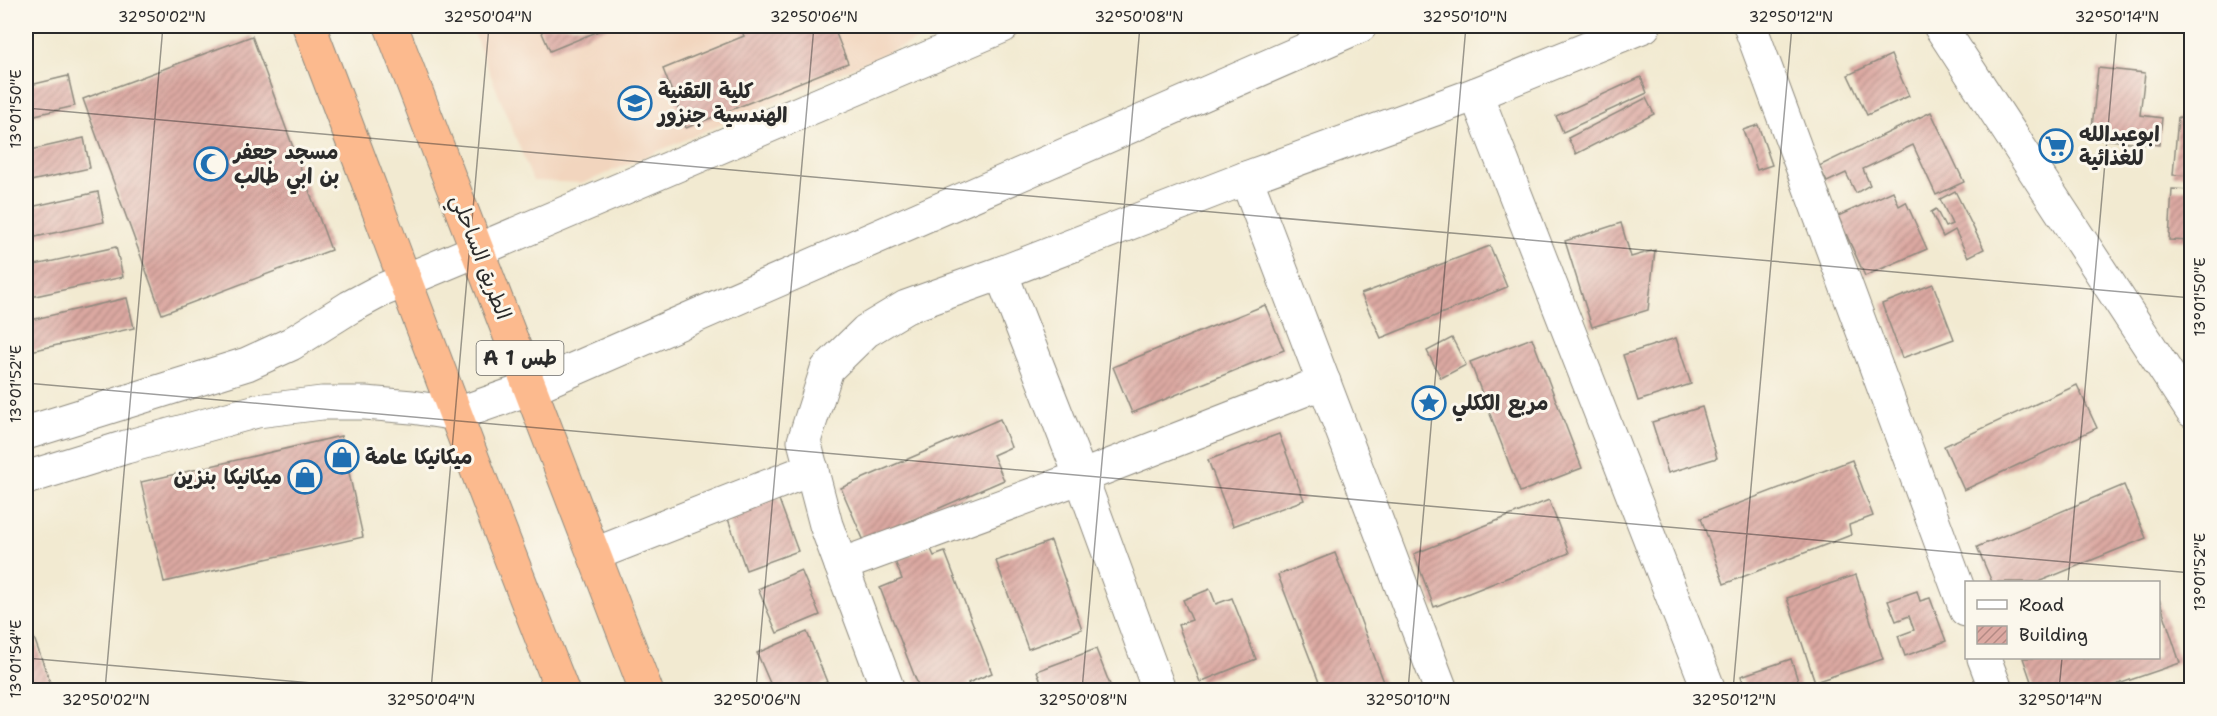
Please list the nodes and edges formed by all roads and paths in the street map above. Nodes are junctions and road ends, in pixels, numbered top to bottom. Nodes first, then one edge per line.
1 (309, 26) edge
2 (392, 26) edge
3 (1003, 26) edge
4 (1360, 26) edge
5 (1644, 26) edge
6 (1750, 26) edge
7 (1940, 26) edge
8 (1476, 94) junction
9 (1246, 178) junction
10 (478, 250) junction
11 (1002, 273) junction
12 (405, 279) junction
13 (1324, 382) junction
14 (531, 388) junction
15 (2192, 411) edge
16 (457, 414) junction
17 (26, 433) edge
18 (812, 470) junction
19 (1081, 477) junction
20 (26, 478) edge
21 (595, 554) junction
22 (841, 565) junction
23 (1965, 607) edge
24 (1985, 659) edge
25 (562, 690) edge
26 (646, 690) edge
27 (888, 690) edge
28 (1160, 690) edge
29 (1441, 690) edge
30 (1709, 690) edge
31 (1996, 690) edge

1 - 12 highway
2 - 10 highway, الطريق الساحلي / A 1 طس
3 - 10 street
4 - 14 street
5 - 8 street
6 - 23 street
7 - 15 street
8 - 9 street
8 - 30 street
9 - 11 street
9 - 13 street
10 - 12 street
10 - 14 highway, الطريق الساحلي / A 1 طس
11 - 18 street
11 - 19 street
12 - 16 highway
12 - 17 street
13 - 19 street
13 - 29 street
14 - 16 street
14 - 21 highway, الطريق الساحلي / A 1 طس
16 - 20 street
16 - 25 highway
18 - 21 street
18 - 22 street
19 - 22 street
19 - 28 street
21 - 26 highway, الطريق الساحلي / A 1 طس
22 - 27 street
24 - 31 street

